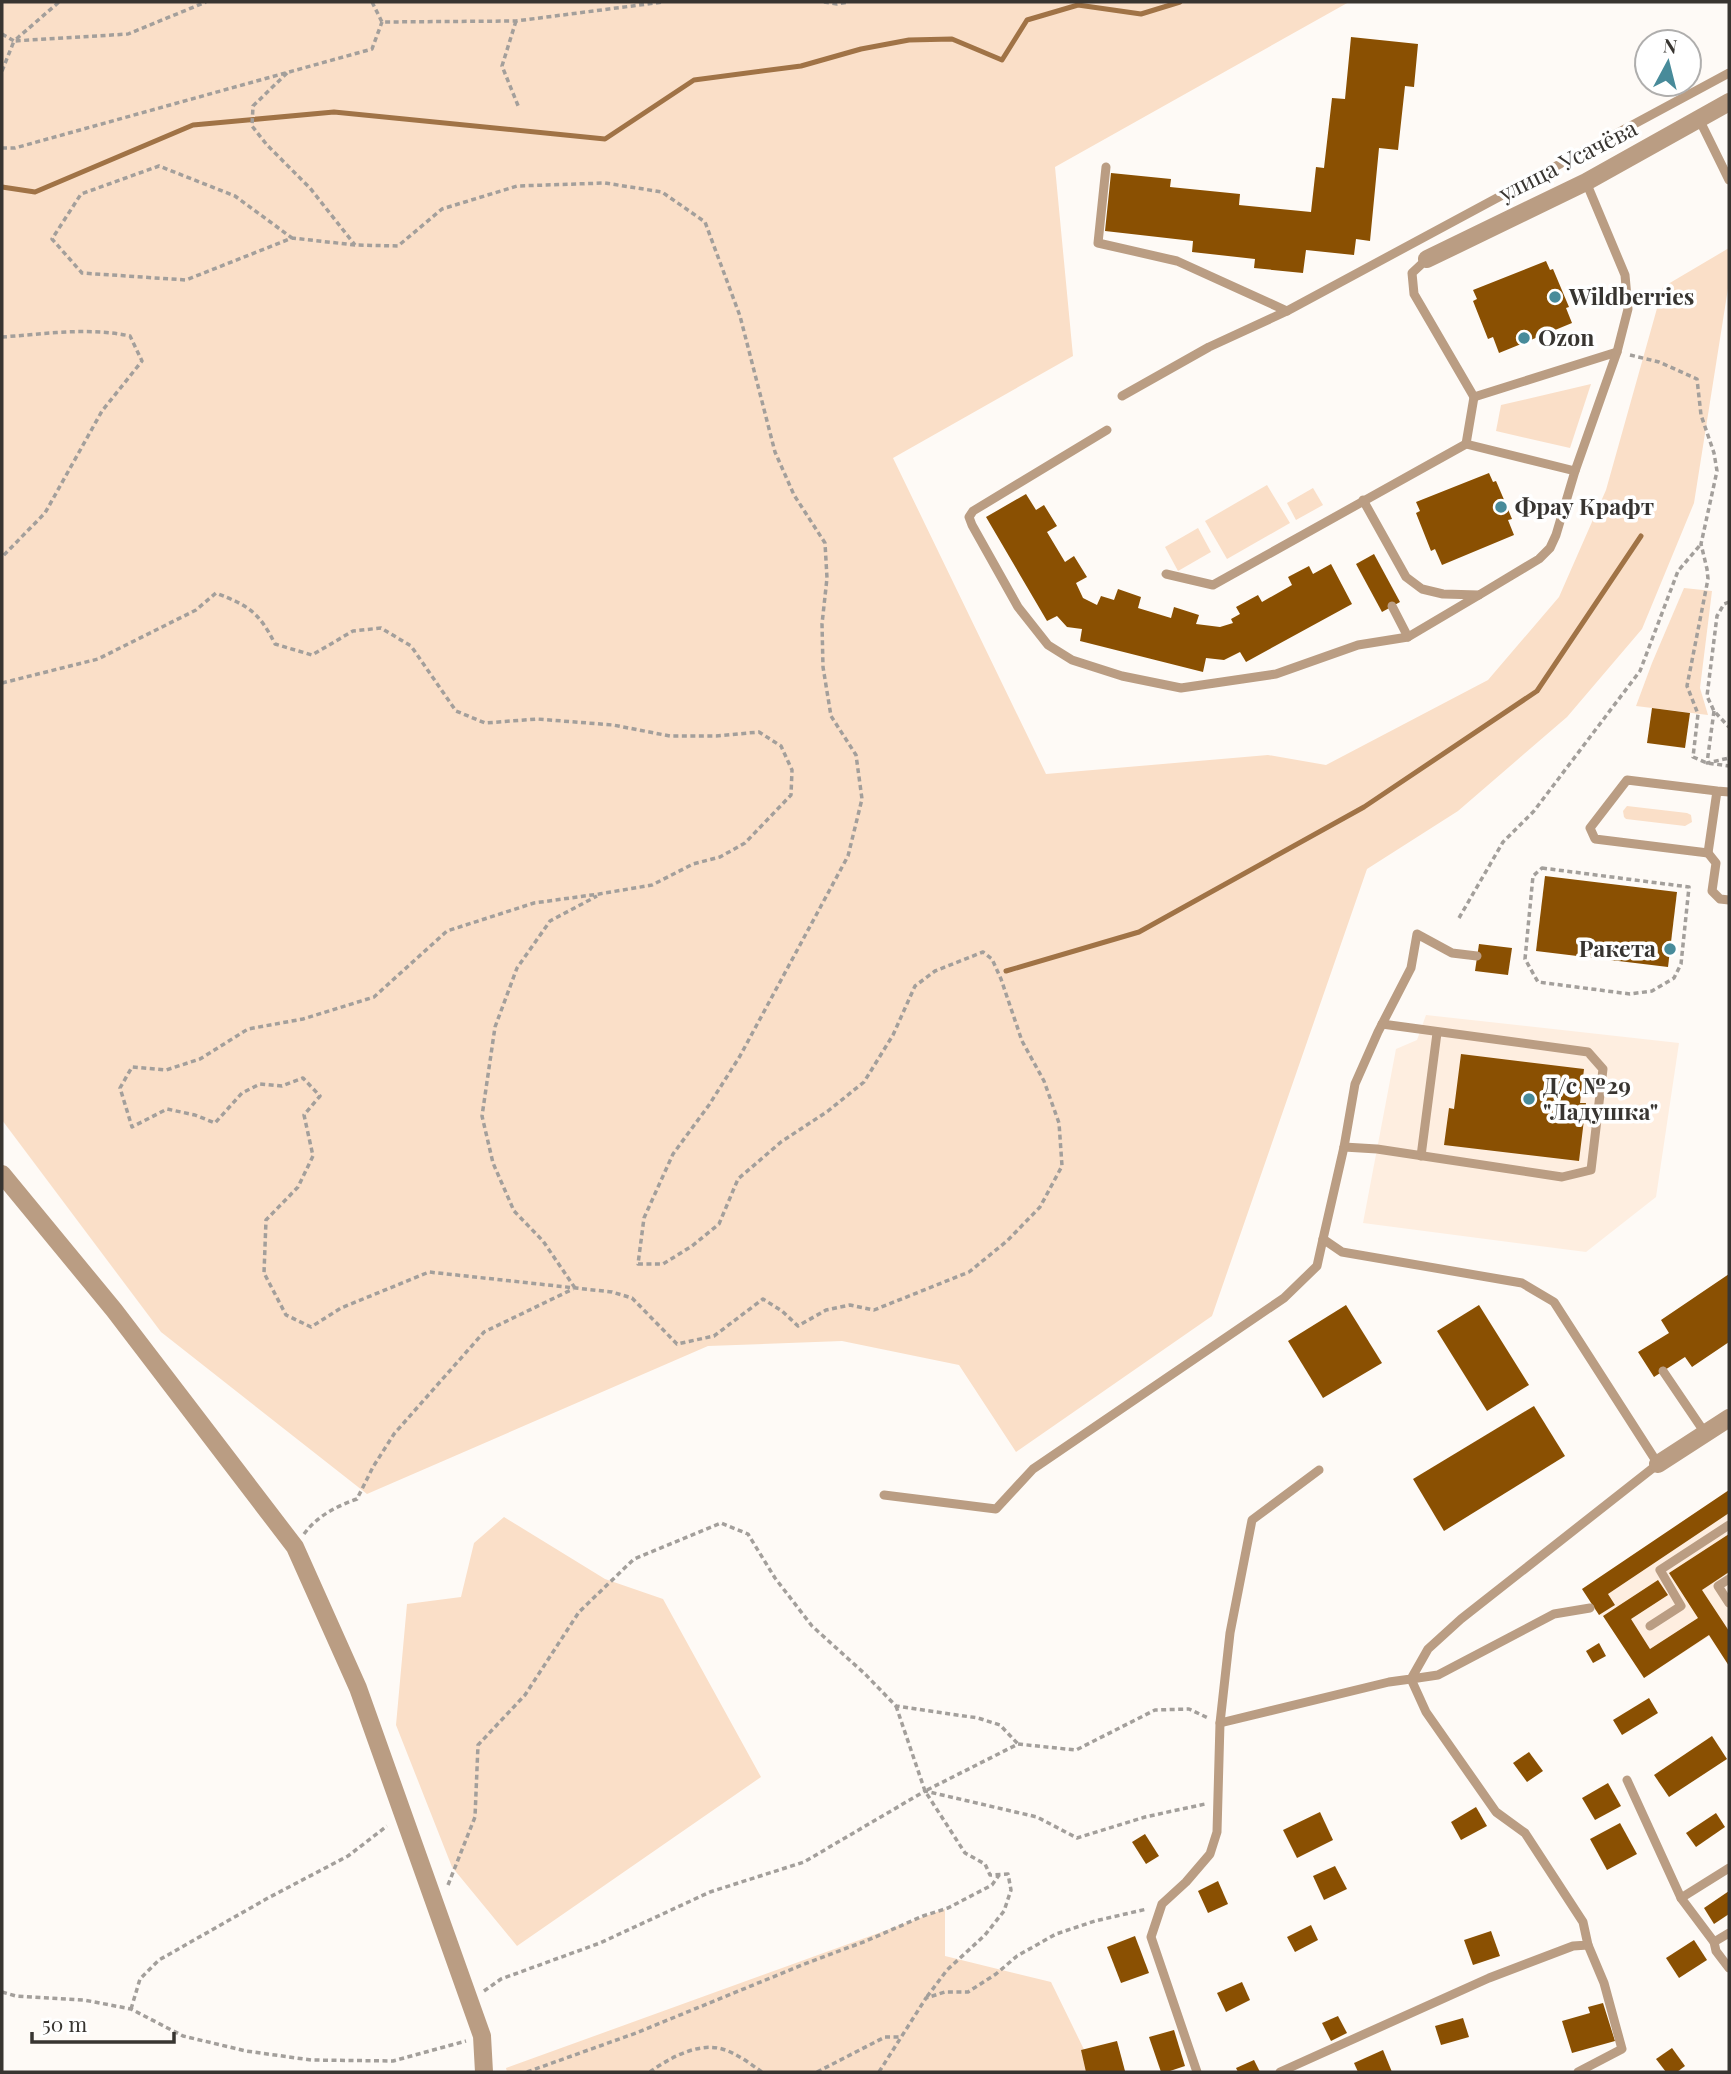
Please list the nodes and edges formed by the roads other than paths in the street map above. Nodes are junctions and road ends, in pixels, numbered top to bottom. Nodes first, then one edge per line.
1 (1729, 73) edge
2 (1729, 102) edge
3 (1699, 119) junction
4 (1106, 166) dead end
5 (1729, 180) edge
6 (1586, 182) junction
7 (1427, 259) joint
8 (1287, 311) junction
9 (1617, 352) junction
10 (1122, 396) dead end
11 (1474, 397) junction
12 (1107, 430) dead end
13 (1466, 444) junction
14 (1575, 471) junction
15 (1363, 500) junction
16 (1166, 574) dead end
17 (1479, 595) junction
18 (1392, 606) dead end
19 (1408, 637) junction
20 (1717, 791) junction
21 (1729, 792) edge
22 (1708, 853) junction
23 (1729, 900) edge
24 (1477, 956) dead end
25 (1382, 1024) junction
26 (1437, 1033) junction
27 (1344, 1147) junction
28 (1421, 1156) junction
29 (2, 1174) edge
30 (1323, 1239) junction
31 (1663, 1371) dead end
32 (1729, 1418) edge
33 (1705, 1433) junction
34 (1658, 1464) junction
35 (1319, 1470) dead end
36 (884, 1495) dead end
37 (1729, 1525) edge
38 (1729, 1579) edge
39 (1729, 1603) edge
40 (1590, 1608) dead end
41 (1650, 1626) dead end
42 (1411, 1679) junction
43 (1220, 1723) junction
44 (1627, 1780) dead end
45 (1729, 1868) edge
46 (1681, 1898) junction
47 (1729, 1933) edge
48 (1714, 1942) junction
49 (1588, 1945) junction
50 (1729, 1969) edge
51 (484, 2072) edge
52 (1197, 2072) edge
53 (1280, 2072) edge
54 (1578, 2072) edge

1 - 8 lane
2 - 3 street, улица Усачёва
3 - 5 lane
3 - 6 street, улица Усачёва
4 - 8 lane
6 - 7 street, улица Усачёва
6 - 9 lane
7 - 11 lane
8 - 10 lane
9 - 11 lane
9 - 14 lane
11 - 13 lane
12 - 19 lane
13 - 14 lane
13 - 15 lane
14 - 17 lane
15 - 16 lane
15 - 17 lane
17 - 19 lane
18 - 19 lane
20 - 21 lane
20 - 22 lane
20 - 22 lane
22 - 23 lane
24 - 25 lane
25 - 26 lane
25 - 27 lane
26 - 28 lane
26 - 28 lane
27 - 28 lane
27 - 30 lane
29 - 51 street
30 - 34 lane
30 - 36 lane
31 - 33 lane
32 - 33 street
33 - 34 street
34 - 42 lane
35 - 43 lane
37 - 41 lane
38 - 39 lane
40 - 42 lane
42 - 43 lane
42 - 49 lane
43 - 52 lane
44 - 46 lane
45 - 46 lane
46 - 48 lane
47 - 48 lane
48 - 50 lane
49 - 53 lane
49 - 54 lane

